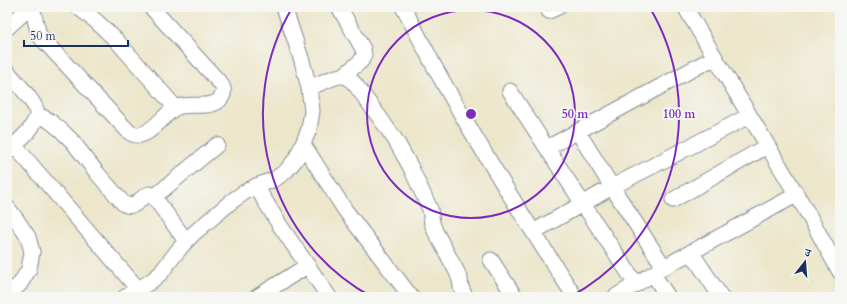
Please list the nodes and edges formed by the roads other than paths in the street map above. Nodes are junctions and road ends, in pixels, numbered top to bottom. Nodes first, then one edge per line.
1 (31, 7) edge
2 (78, 7) edge
3 (150, 7) edge
4 (284, 7) edge
5 (339, 7) edge
6 (403, 7) edge
7 (685, 7) edge
8 (7, 28) edge
9 (715, 58) junction
10 (7, 71) edge
11 (343, 76) junction
12 (309, 88) junction
13 (510, 91) dead end
14 (176, 108) junction
15 (37, 114) junction
16 (749, 116) junction
17 (578, 132) junction
18 (303, 144) junction
19 (217, 145) dead end
20 (767, 146) junction
21 (547, 148) junction
22 (11, 149) edge
23 (256, 186) junction
24 (612, 187) junction
25 (796, 195) junction
26 (154, 197) junction
27 (672, 200) dead end
28 (583, 204) junction
29 (7, 207) edge
30 (533, 232) junction
31 (186, 242) junction
32 (691, 252) junction
33 (491, 260) dead end
34 (307, 266) junction
35 (658, 270) junction
36 (840, 272) edge
37 (636, 284) junction
38 (138, 289) junction
39 (7, 295) edge
40 (125, 297) edge
41 (257, 297) edge
42 (329, 297) edge
43 (411, 297) edge
44 (465, 297) edge
45 (515, 297) edge
46 (575, 297) edge
47 (615, 297) edge
48 (668, 297) edge
49 (721, 297) edge

1 - 8 street
1 - 14 street
2 - 14 street
3 - 14 street
4 - 12 street
5 - 11 street
6 - 30 street
7 - 9 street
9 - 16 street
9 - 17 street
10 - 15 street
11 - 12 street
11 - 44 street
12 - 18 street
13 - 21 street
15 - 22 street
15 - 26 street
16 - 20 street
16 - 24 street
17 - 21 street
17 - 24 street
18 - 23 street
18 - 43 street
19 - 26 street
20 - 25 street
20 - 27 street
21 - 28 street
22 - 38 street
23 - 31 street
23 - 34 street
24 - 28 street
24 - 35 street
25 - 32 street
25 - 36 street
26 - 31 street
28 - 30 street
28 - 37 street
29 - 39 street
30 - 46 street
31 - 38 street
32 - 35 street
32 - 49 street
33 - 45 street
34 - 41 street
34 - 42 street
35 - 37 street
35 - 48 street
37 - 47 street
38 - 40 street

